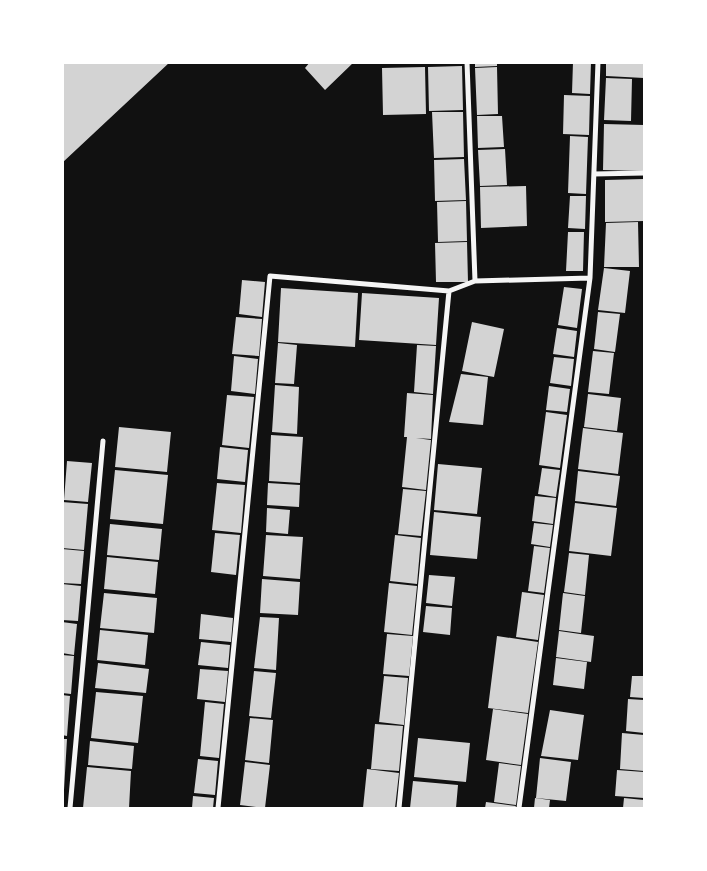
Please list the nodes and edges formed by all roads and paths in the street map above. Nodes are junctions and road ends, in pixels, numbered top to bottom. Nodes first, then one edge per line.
1 (467, 62) edge
2 (598, 62) edge
3 (644, 173) edge
4 (594, 174) junction
5 (590, 278) junction
6 (475, 281) junction
7 (449, 291) junction
8 (103, 441) dead end
9 (70, 808) edge
10 (218, 808) edge
11 (399, 808) edge
12 (519, 808) edge

1 - 6 street
2 - 4 street
3 - 4 street
4 - 5 street
5 - 6 street
5 - 12 street
6 - 7 street
7 - 10 street
7 - 11 street
8 - 9 street

